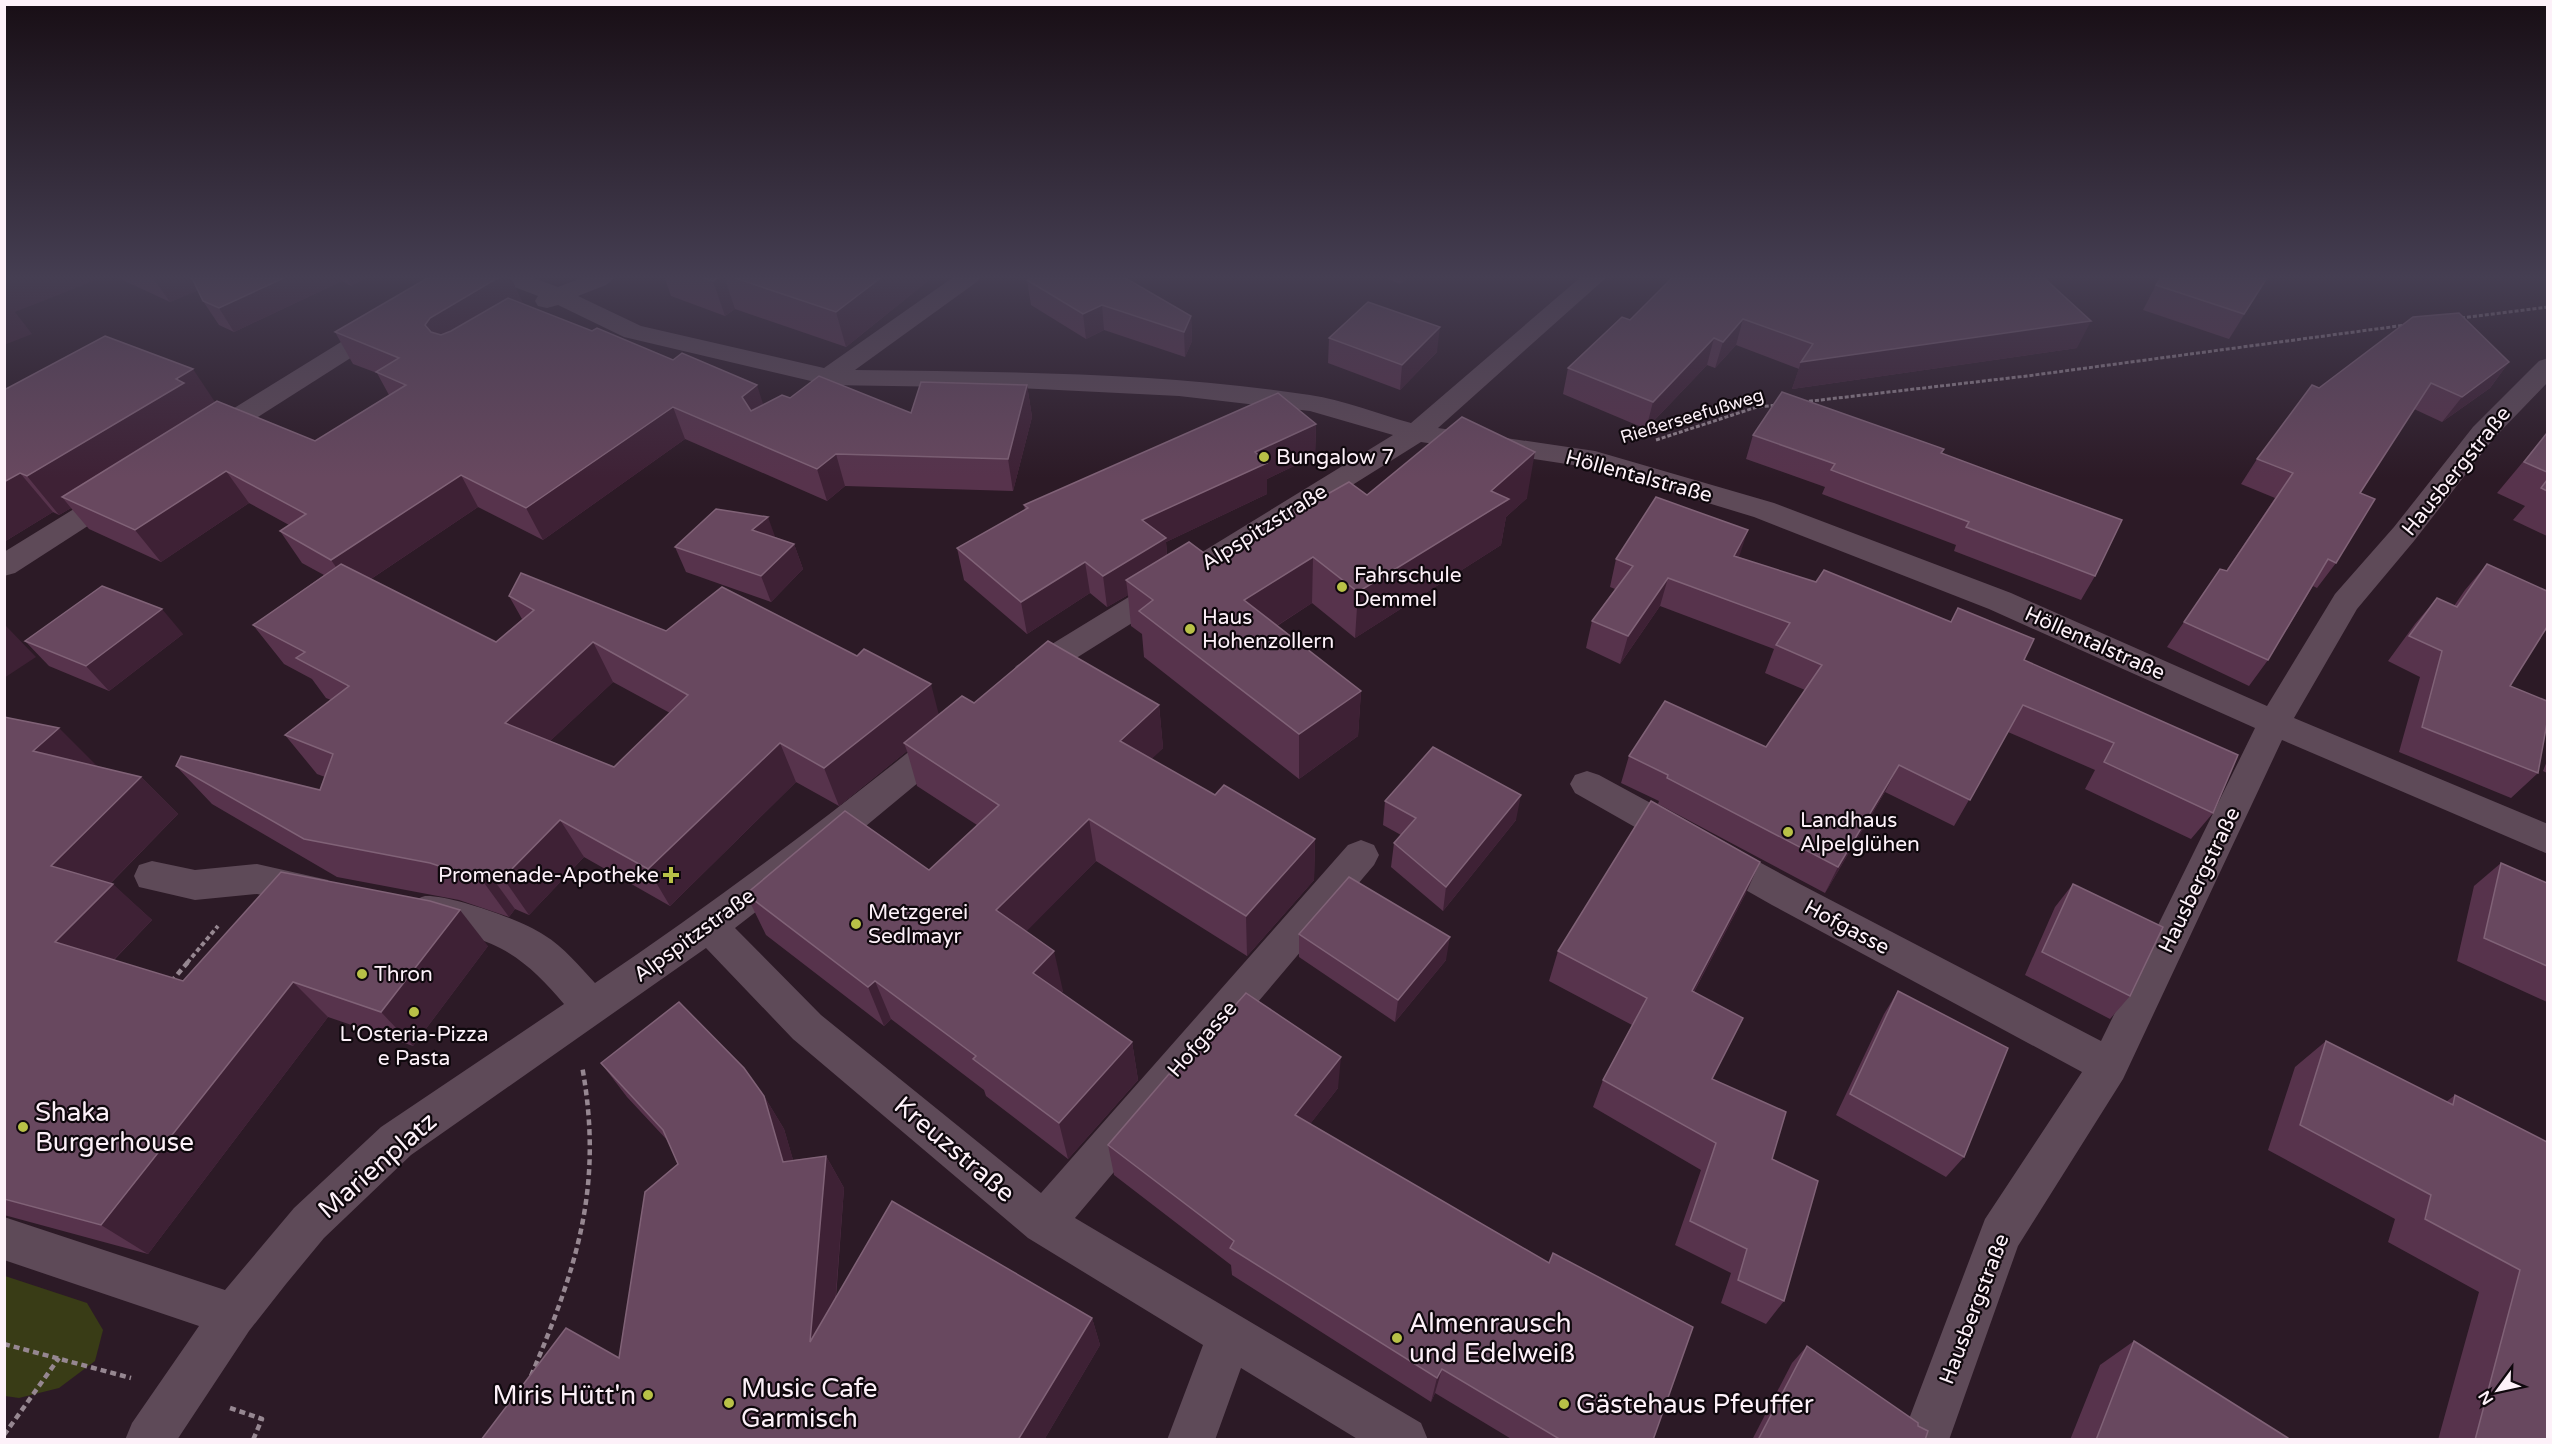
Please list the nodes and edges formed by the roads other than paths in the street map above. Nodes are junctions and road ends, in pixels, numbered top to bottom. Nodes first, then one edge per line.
1 (357, 343) edge
2 (682, 343) edge
3 (875, 343) edge
4 (1519, 343) edge
5 (2547, 366) edge
6 (828, 377) junction
7 (1416, 433) junction
8 (185, 451) edge
9 (135, 483) edge
10 (4, 566) edge
11 (1007, 690) edge
12 (971, 720) edge
13 (2274, 723) junction
14 (1587, 784) dead end
15 (2547, 840) edge
16 (1361, 855) dead end
17 (152, 876) dead end
18 (349, 897) edge
19 (394, 906) edge
20 (709, 926) junction
21 (569, 1023) junction
22 (2109, 1066) junction
23 (1043, 1223) junction
24 (4, 1238) edge
25 (233, 1315) junction
26 (1229, 1336) junction
27 (149, 1440) edge
28 (1191, 1440) edge
29 (1404, 1440) edge
30 (1925, 1440) edge

1 - 8 street
2 - 6 street, Höllentalstraße
3 - 6 street
4 - 7 street, Alpspitzstraße
5 - 13 street, Hausbergstraße
6 - 7 street, Höllentalstraße
7 - 11 street, Alpspitzstraße
7 - 13 street, Höllentalstraße
9 - 10 street
12 - 20 street, Alpspitzstraße
13 - 15 street, Höllentalstraße
13 - 22 street, Hausbergstraße
14 - 22 street, Hofgasse
16 - 23 street, Hofgasse
17 - 18 street
19 - 21 street
20 - 21 street, Alpspitzstraße
20 - 23 street, Kreuzstraße
21 - 25 street, Marienplatz
22 - 30 street, Hausbergstraße
23 - 26 street, Kreuzstraße
24 - 25 street
25 - 27 street, Marienplatz
26 - 28 street
26 - 29 street, Kreuzstraße

